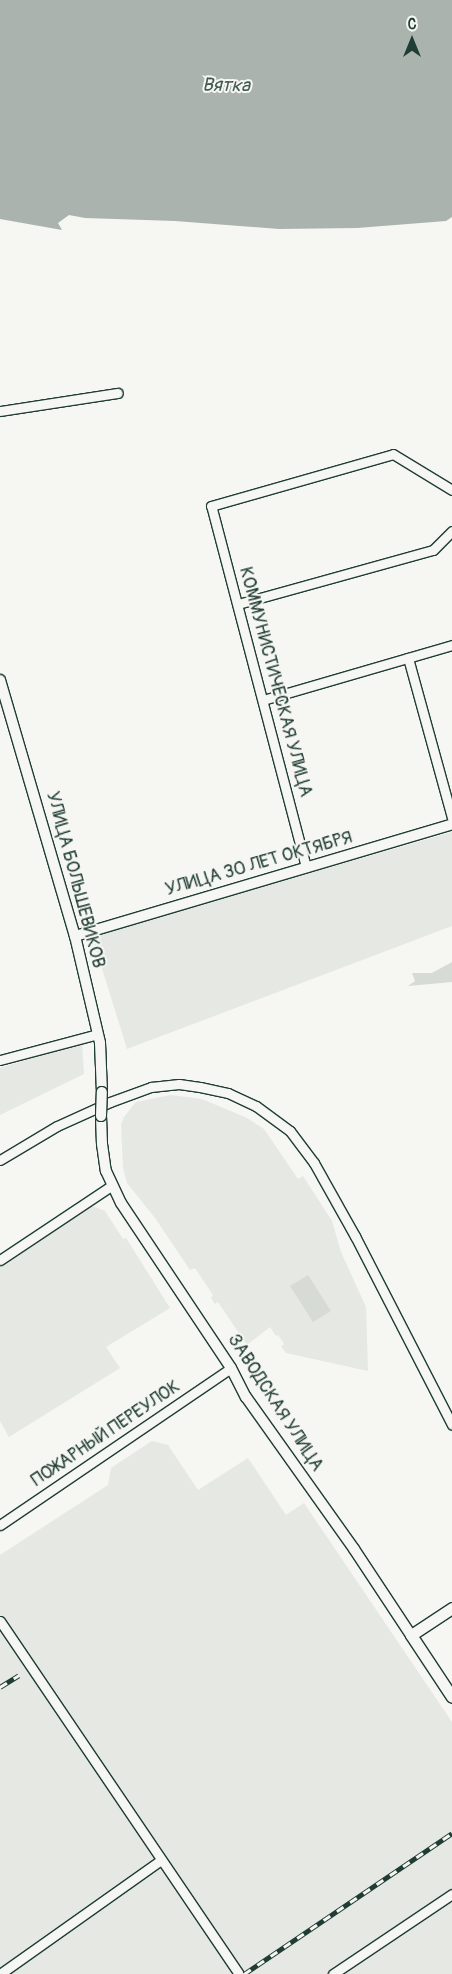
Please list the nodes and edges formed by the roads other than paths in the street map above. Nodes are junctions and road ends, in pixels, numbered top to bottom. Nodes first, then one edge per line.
1 (118, 393) dead end
2 (0, 411) edge
3 (452, 490) edge
4 (452, 531) edge
5 (238, 604) junction
6 (452, 645) edge
7 (408, 658) junction
8 (0, 680) edge
9 (263, 700) junction
10 (452, 818) edge
11 (452, 824) edge
12 (306, 867) junction
13 (75, 936) junction
14 (98, 1034) junction
15 (0, 1060) edge
16 (101, 1116) joint
17 (0, 1160) edge
18 (111, 1186) junction
19 (0, 1260) edge
20 (231, 1368) junction
21 (452, 1425) edge
22 (0, 1526) edge
23 (452, 1608) edge
24 (0, 1621) edge
25 (410, 1636) junction
26 (452, 1697) edge
27 (161, 1860) junction
28 (452, 1894) edge
29 (0, 1974) edge
30 (239, 1974) edge
31 (333, 1974) edge

1 - 2 street
3 - 5 street, КОММУНИСТИЧЕСКАЯ УЛИЦА
4 - 5 street
5 - 9 street, КОММУНИСТИЧЕСКАЯ УЛИЦА
6 - 7 street
7 - 9 street
7 - 10 street
8 - 13 street, УЛИЦА БОЛЬШЕВИКОВ
9 - 12 street, КОММУНИСТИЧЕСКАЯ УЛИЦА
11 - 12 street, УЛИЦА 30 ЛЕТ ОКТЯБРЯ
12 - 13 street, УЛИЦА 30 ЛЕТ ОКТЯБРЯ
13 - 14 street, УЛИЦА БОЛЬШЕВИКОВ
14 - 15 street
14 - 16 street, УЛИЦА БОЛЬШЕВИКОВ, bridge
16 - 18 street, ЗАВОДСКАЯ УЛИЦА
17 - 21 street
18 - 19 street
18 - 20 street, ЗАВОДСКАЯ УЛИЦА
20 - 22 street, ПОЖАРНЫЙ ПЕРЕУЛОК
20 - 25 street, ЗАВОДСКАЯ УЛИЦА
23 - 25 main road
24 - 27 street
25 - 26 main road, ЗАВОДСКАЯ УЛИЦА
27 - 29 street
27 - 30 street
28 - 31 street

